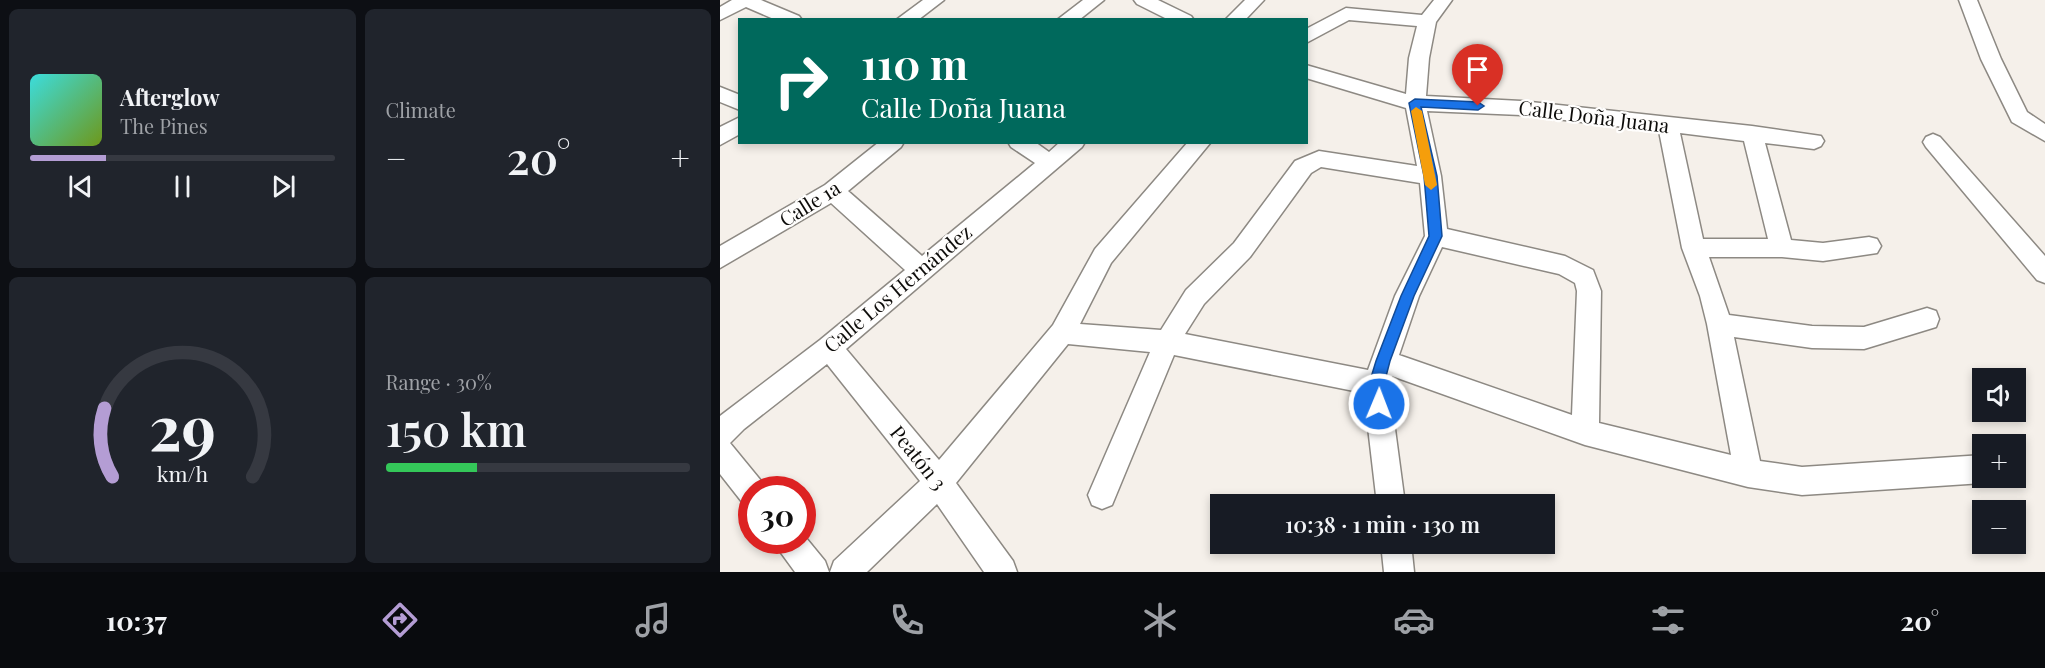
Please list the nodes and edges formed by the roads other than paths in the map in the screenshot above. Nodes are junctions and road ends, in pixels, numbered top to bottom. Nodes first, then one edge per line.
1 (746, 0) edge
2 (936, 0) edge
3 (1095, 0) edge
4 (1143, 0) edge
5 (1255, 0) edge
6 (1443, 0) edge
7 (1968, 0) edge
8 (720, 14) edge
9 (788, 18) edge
10 (908, 18) edge
11 (1069, 18) edge
12 (1181, 18) edge
13 (1236, 18) edge
14 (1427, 21) junction
15 (1308, 36) edge
16 (1308, 71) edge
17 (720, 94) edge
18 (738, 102) edge
19 (1415, 103) junction
20 (738, 125) edge
21 (1668, 126) junction
22 (1752, 133) junction
23 (2042, 135) edge
24 (720, 137) edge
25 (1814, 141) dead end
26 (1933, 142) dead end
27 (892, 144) edge
28 (1021, 144) edge
29 (1073, 144) edge
30 (1199, 144) edge
31 (1049, 162) junction
32 (1430, 176) junction
33 (833, 191) junction
34 (1436, 236) junction
35 (1869, 246) dead end
36 (1694, 248) junction
37 (1782, 248) junction
38 (720, 258) edge
39 (921, 270) junction
40 (2045, 273) edge
41 (1927, 319) dead end
42 (1719, 324) junction
43 (1062, 333) junction
44 (1167, 342) junction
45 (829, 348) junction
46 (1380, 372) junction
47 (725, 419) edge
48 (1585, 432) junction
49 (720, 452) edge
50 (1972, 470) edge
51 (1748, 473) junction
52 (739, 476) edge
53 (939, 482) junction
54 (1390, 494) edge
55 (1102, 495) dead end
56 (800, 554) edge
57 (1397, 554) edge
58 (814, 572) edge
59 (845, 572) edge
60 (1002, 572) edge
61 (1399, 572) edge

1 - 8 street
1 - 9 street
2 - 10 street
3 - 11 street
4 - 12 street
5 - 13 street
6 - 14 street
7 - 23 street
14 - 15 street
14 - 19 street
16 - 19 street, Calle Doña Juana
17 - 18 street
19 - 21 street, Calle Doña Juana
19 - 32 street
20 - 24 street
21 - 22 street, Calle Doña Juana
21 - 36 street
22 - 25 street, Calle Doña Juana
22 - 37 street
26 - 40 street
27 - 33 street, Calle 1a
28 - 31 street
29 - 31 street, Calle Los Hernández
30 - 43 street
31 - 39 street, Calle Los Hernández
32 - 34 street
32 - 44 street
33 - 38 street, Calle 1a
33 - 39 street
34 - 46 street
34 - 48 street
35 - 37 street
36 - 37 street
36 - 42 street
39 - 45 street, Calle Los Hernández
41 - 42 street
42 - 51 street
43 - 44 street
43 - 53 street
44 - 46 street
44 - 55 street
45 - 47 street, Calle Los Hernández
45 - 53 street, Peatón 3
46 - 48 street
46 - 54 street
48 - 51 street
49 - 52 street
50 - 51 street
53 - 59 street
53 - 60 street, Peatón 3
56 - 58 street
57 - 61 street

